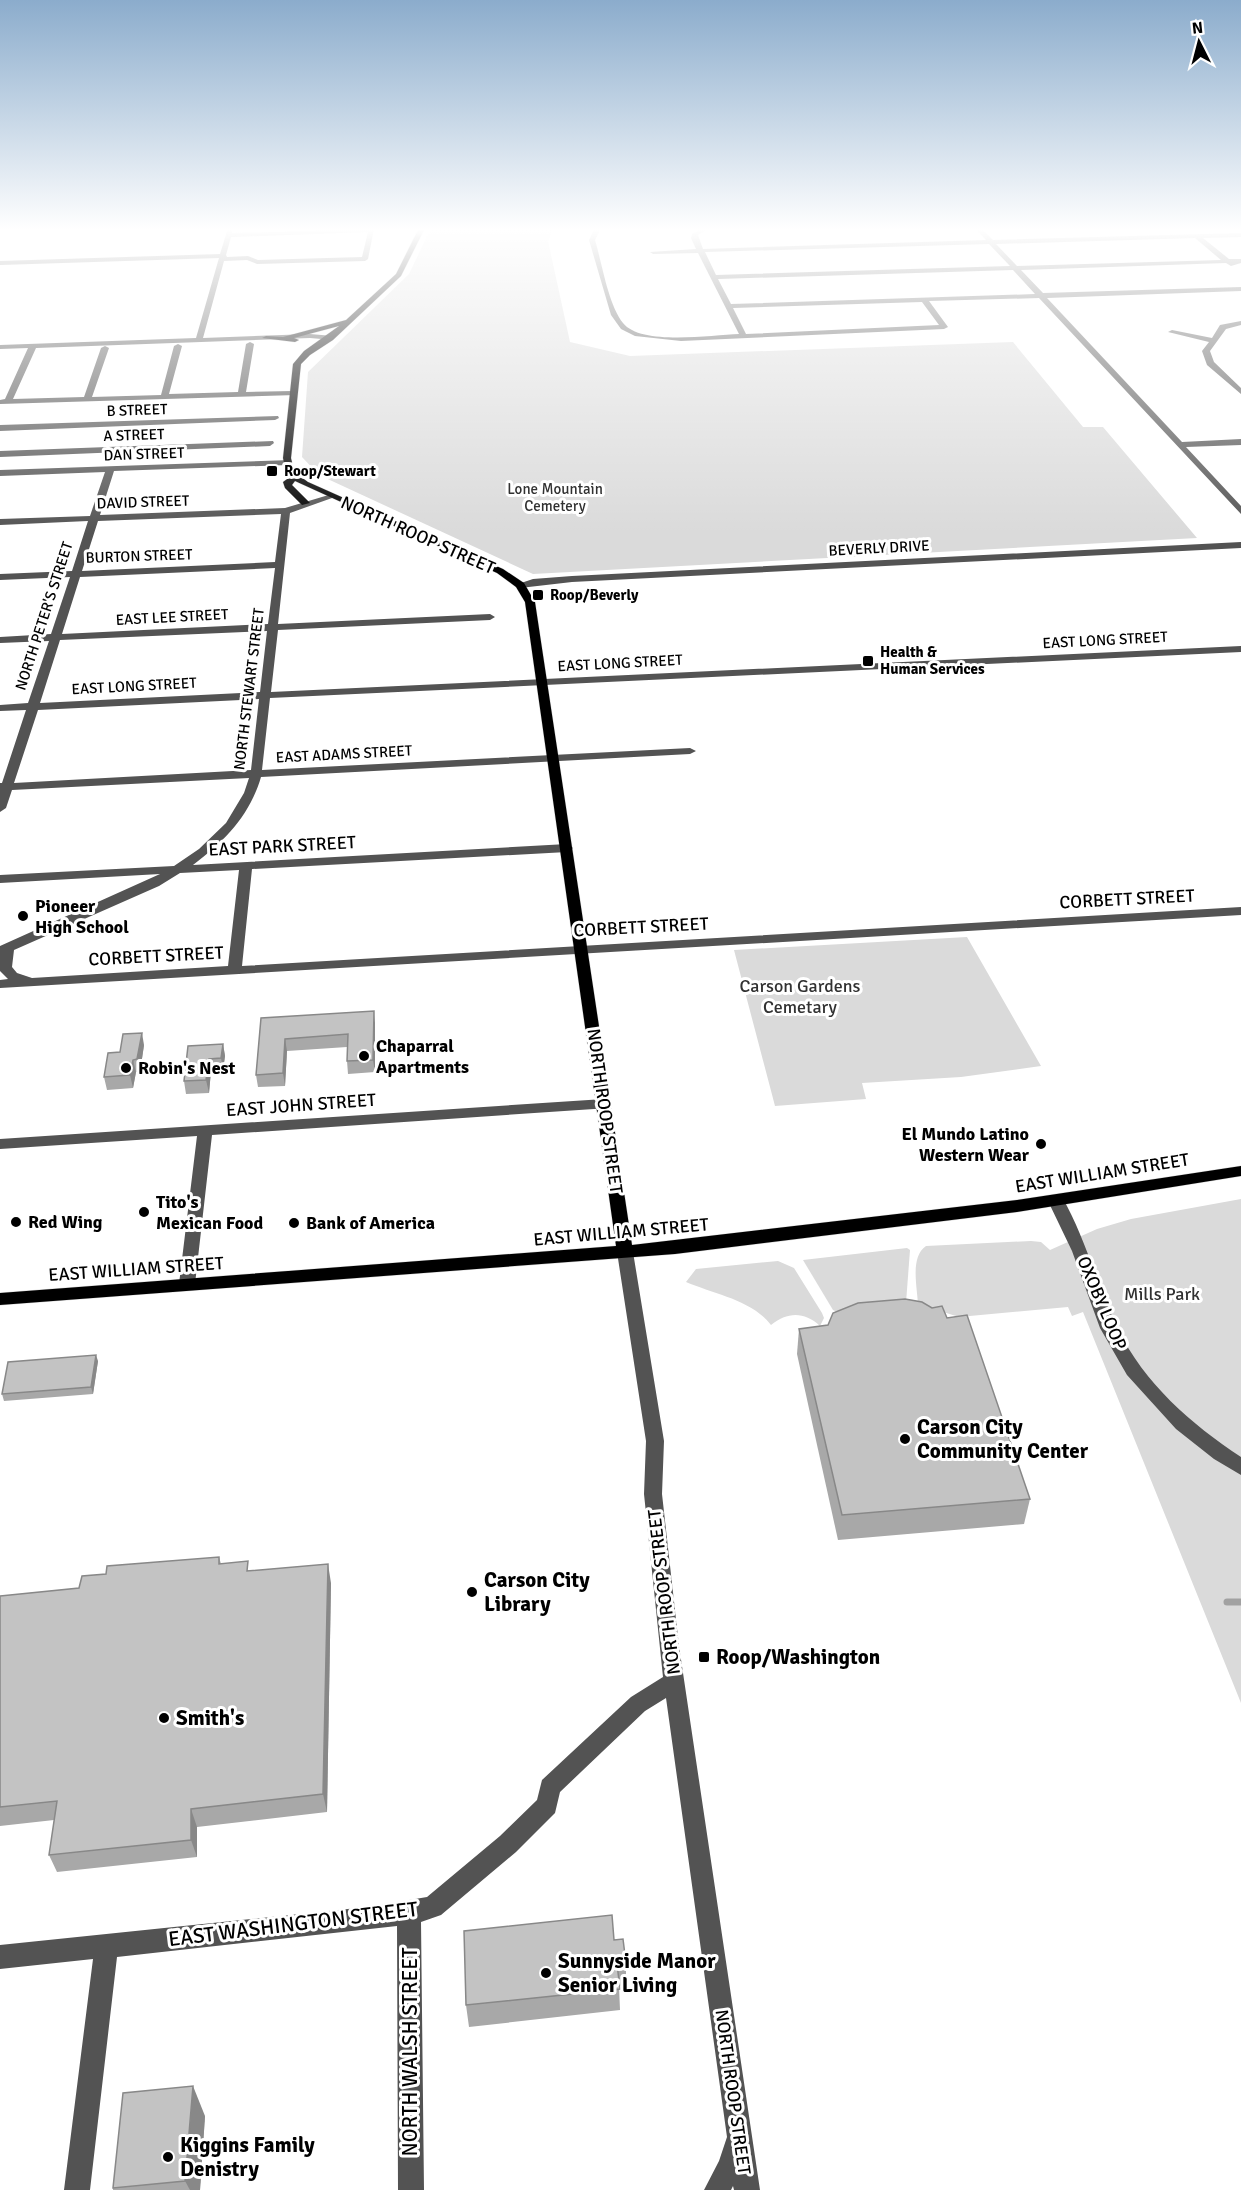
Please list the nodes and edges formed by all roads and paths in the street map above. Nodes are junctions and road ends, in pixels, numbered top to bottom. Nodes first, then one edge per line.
1 (202, 330) edge
2 (317, 330) edge
3 (338, 330) edge
4 (630, 330) edge
5 (740, 330) edge
6 (880, 330) edge
7 (1073, 330) edge
8 (1220, 330) edge
9 (1172, 332) dead end
10 (287, 337) junction
11 (744, 337) junction
12 (266, 338) junction
13 (330, 338) junction
14 (199, 340) junction
15 (1211, 340) junction
16 (250, 344) dead end
17 (33, 346) junction
18 (178, 346) dead end
19 (0, 347) edge
20 (105, 348) dead end
21 (307, 353) junction
22 (1241, 378) edge
23 (1227, 379) junction
24 (1241, 392) edge
25 (293, 393) junction
26 (242, 395) junction
27 (164, 398) junction
28 (87, 399) junction
29 (4, 401) edge
30 (125, 414) dead end
31 (275, 418) dead end
32 (0, 428) edge
33 (119, 437) junction
34 (1241, 442) edge
35 (270, 443) dead end
36 (1180, 445) junction
37 (0, 454) edge
38 (288, 462) junction
39 (110, 469) junction
40 (0, 473) edge
41 (295, 478) junction
42 (329, 496) junction
43 (305, 503) junction
44 (286, 511) junction
45 (1241, 511) edge
46 (94, 519) junction
47 (0, 522) edge
48 (1241, 545) edge
49 (280, 565) junction
50 (75, 574) junction
51 (0, 577) edge
52 (520, 585) junction
53 (490, 617) dead end
54 (273, 627) junction
55 (55, 637) junction
56 (0, 640) edge
57 (1241, 649) edge
58 (541, 682) junction
59 (265, 695) junction
60 (32, 706) junction
61 (0, 708) edge
62 (690, 751) dead end
63 (552, 758) junction
64 (256, 774) junction
65 (3, 787) edge
66 (0, 808) edge
67 (567, 848) junction
68 (246, 866) junction
69 (177, 870) junction
70 (0, 879) edge
71 (1241, 910) edge
72 (4, 949) edge
73 (582, 949) junction
74 (235, 969) junction
75 (44, 981) junction
76 (0, 984) edge
77 (604, 1104) junction
78 (205, 1131) junction
79 (0, 1144) edge
80 (1241, 1171) edge
81 (1056, 1201) junction
82 (625, 1252) junction
83 (187, 1284) junction
84 (0, 1299) edge
85 (1241, 1467) edge
86 (674, 1681) junction
87 (409, 1913) junction
88 (106, 1946) junction
89 (0, 1957) edge
90 (739, 2137) junction
91 (77, 2190) edge
92 (411, 2190) edge
93 (717, 2190) edge
94 (747, 2190) edge

1 - 14 street
2 - 10 main road
3 - 13 main road
4 - 11 street
5 - 11 street
6 - 11 street
7 - 36 street
8 - 15 street
9 - 15 street
10 - 12 street
10 - 13 street
12 - 14 street
12 - 21 main road
13 - 21 main road
14 - 17 street
15 - 23 street
16 - 26 street
17 - 19 street
17 - 29 street
18 - 27 street
20 - 28 street
21 - 25 main road
22 - 23 street
23 - 24 street
25 - 26 street
25 - 38 main road
26 - 27 street
27 - 28 street
28 - 29 street
30 - 33 street
31 - 33 street, B STREET
32 - 33 street, B STREET
33 - 35 street, A STREET
33 - 37 street, A STREET
34 - 36 street
36 - 45 street
38 - 39 street, DAN STREET
38 - 41 main road
39 - 40 street, DAN STREET
39 - 46 street, NORTH PETER'S STREET
41 - 42 main road, NORTH ROOP STREET
41 - 43 main road
42 - 43 street
42 - 52 main road, NORTH ROOP STREET
43 - 44 street
44 - 46 street, DAVID STREET
44 - 49 street, NORTH STEWART STREET
46 - 47 street, DAVID STREET
46 - 50 street, NORTH PETER'S STREET
48 - 52 street, BEVERLY DRIVE
49 - 50 street, BURTON STREET
49 - 54 street, NORTH STEWART STREET
50 - 51 street, BURTON STREET
50 - 55 street, NORTH PETER'S STREET
52 - 58 main road, NORTH ROOP STREET
53 - 54 street, EAST LEE STREET
54 - 55 street, EAST LEE STREET
54 - 59 street, NORTH STEWART STREET
55 - 56 street, EAST LEE STREET
55 - 60 street, NORTH PETER'S STREET
57 - 58 street, EAST LONG STREET
58 - 59 street, EAST LONG STREET
58 - 63 main road, NORTH ROOP STREET
59 - 60 street, EAST LONG STREET
59 - 64 street, NORTH STEWART STREET
60 - 61 street, EAST LONG STREET
60 - 65 street, NORTH PETER'S STREET
62 - 63 street, EAST ADAMS STREET
63 - 64 street, EAST ADAMS STREET
63 - 67 main road, NORTH ROOP STREET
64 - 65 street, EAST ADAMS STREET
64 - 69 street, NORTH STEWART STREET
65 - 66 street, NORTH PETER'S STREET
67 - 68 street, EAST PARK STREET
67 - 73 main road, NORTH ROOP STREET
68 - 69 street, EAST PARK STREET
68 - 74 street
69 - 70 street, EAST PARK STREET
69 - 72 street, NORTH STEWART STREET
71 - 73 street, CORBETT STREET
72 - 75 street, CORBETT STREET
73 - 74 street, CORBETT STREET
73 - 77 main road, NORTH ROOP STREET
74 - 75 street, CORBETT STREET
75 - 76 street, CORBETT STREET
77 - 78 street, EAST JOHN STREET
77 - 82 main road, NORTH ROOP STREET
78 - 79 street, EAST JOHN STREET
78 - 83 street
80 - 81 main road, EAST WILLIAM STREET
81 - 82 main road, EAST WILLIAM STREET
81 - 85 street, OXOBY LOOP
82 - 83 main road, EAST WILLIAM STREET
82 - 86 street, NORTH ROOP STREET
83 - 84 main road, EAST WILLIAM STREET
86 - 87 street, EAST WASHINGTON STREET
86 - 90 street, NORTH ROOP STREET
87 - 88 street, EAST WASHINGTON STREET
87 - 92 street, NORTH WALSH STREET
88 - 89 street, EAST WASHINGTON STREET
88 - 91 street
90 - 93 street
90 - 94 street, NORTH ROOP STREET

